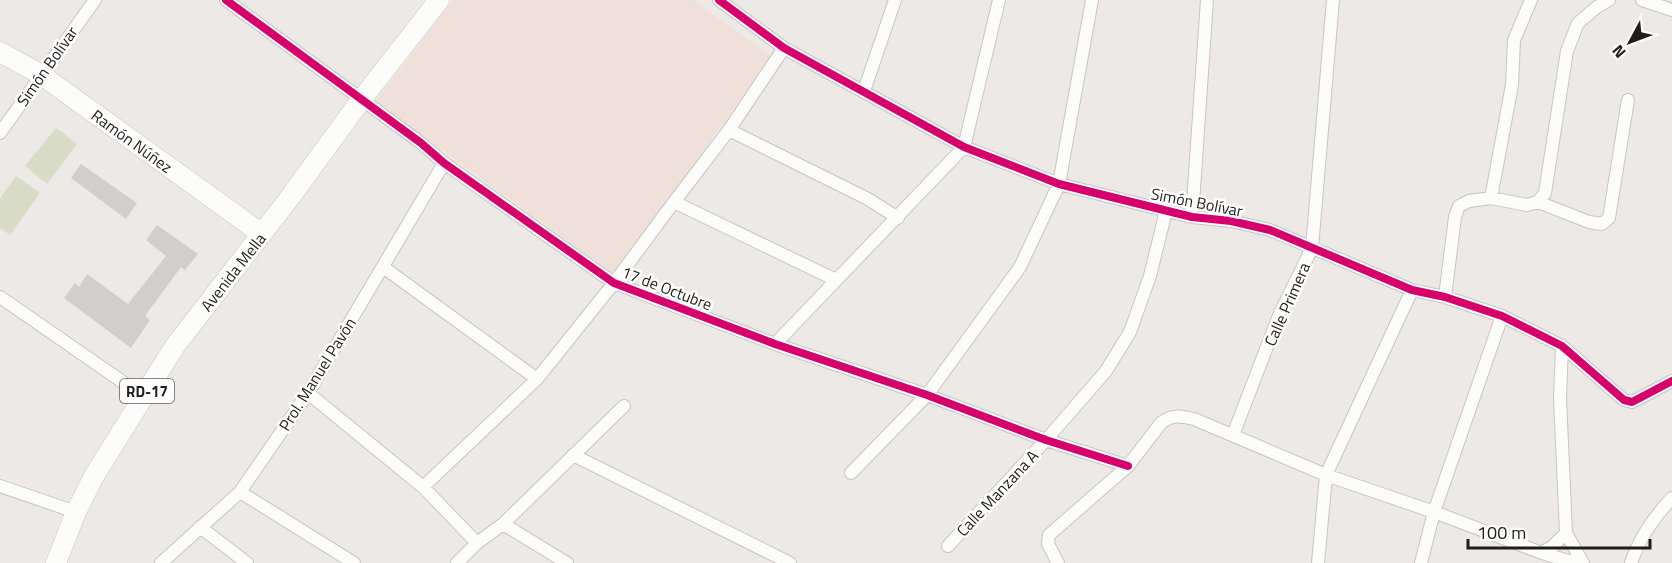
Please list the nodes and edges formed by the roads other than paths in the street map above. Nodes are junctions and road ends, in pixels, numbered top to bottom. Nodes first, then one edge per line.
1 (95, 0) edge
2 (226, 0) edge
3 (439, 0) edge
4 (719, 0) edge
5 (895, 0) edge
6 (999, 0) edge
7 (1092, 0) edge
8 (1207, 0) edge
9 (1333, 0) edge
10 (1531, 0) edge
11 (1609, 0) edge
12 (1642, 0) edge
13 (1672, 10) edge
14 (784, 48) junction
15 (0, 52) edge
16 (40, 74) junction
17 (864, 91) junction
18 (362, 99) junction
19 (1628, 100) dead end
20 (729, 130) junction
21 (0, 133) edge
22 (964, 147) junction
23 (444, 163) junction
24 (1059, 184) junction
25 (1491, 198) junction
26 (674, 202) junction
27 (1538, 202) junction
28 (1166, 211) junction
29 (1192, 217) junction
30 (898, 218) junction
31 (262, 234) junction
32 (1312, 248) junction
33 (383, 267) junction
34 (836, 280) junction
35 (614, 283) junction
36 (1413, 290) junction
37 (0, 297) edge
38 (1445, 297) junction
39 (1502, 316) junction
40 (775, 344) junction
41 (1562, 346) junction
42 (537, 379) junction
43 (1672, 381) edge
44 (308, 393) junction
45 (927, 395) junction
46 (143, 396) junction
47 (624, 406) dead end
48 (1233, 435) junction
49 (1046, 440) junction
50 (573, 455) junction
51 (1128, 466) junction
52 (851, 473) dead end
53 (1326, 475) junction
54 (0, 486) edge
55 (423, 487) junction
56 (240, 492) junction
57 (1672, 498) edge
58 (76, 512) junction
59 (1434, 512) junction
60 (503, 524) junction
61 (201, 527) junction
62 (1566, 533) junction
63 (477, 543) junction
64 (948, 546) dead end
65 (1542, 553) junction
66 (1565, 561) edge
67 (56, 563) edge
68 (161, 563) edge
69 (248, 563) edge
70 (354, 563) edge
71 (457, 563) edge
72 (567, 563) edge
73 (790, 563) edge
74 (1058, 563) edge
75 (1318, 563) edge
76 (1421, 563) edge
77 (1583, 563) edge
78 (1630, 563) edge

1 - 16 street, Simón Bolívar
2 - 18 street, 17 de Octubre
3 - 18 main road, Avenida Mella / RD-17
4 - 14 street, Simón Bolívar
5 - 17 street
6 - 22 street
7 - 24 street
8 - 29 street
9 - 32 street, Calle Primera
10 - 25 street
11 - 27 street
12 - 13 street
14 - 17 street, Simón Bolívar
14 - 20 street
15 - 16 main road, Ramón Núñez
16 - 21 street, Simón Bolívar
16 - 31 main road, Ramón Núñez
17 - 22 street, Simón Bolívar
18 - 23 street, 17 de Octubre
18 - 31 main road, Avenida Mella / RD-17
19 - 27 street
20 - 26 street
20 - 30 street
22 - 24 street, Simón Bolívar
22 - 30 street
23 - 33 street, Prol. Manuel Pavón
23 - 35 street, 17 de Octubre
24 - 28 street, Simón Bolívar
24 - 45 street
25 - 27 street
25 - 38 street
26 - 34 street
26 - 35 street
28 - 29 street, Simón Bolívar
28 - 49 street, Calle Manzana A
29 - 32 street, Simón Bolívar
30 - 34 street
31 - 46 main road, Avenida Mella / RD-17
32 - 36 street, Simón Bolívar
32 - 48 street, Calle Primera
33 - 42 street
33 - 44 street, Prol. Manuel Pavón
34 - 40 street
35 - 40 street, 17 de Octubre
35 - 42 street
36 - 38 street, Simón Bolívar
36 - 53 street
37 - 46 street
38 - 39 street, Simón Bolívar
39 - 41 street, Simón Bolívar
39 - 59 street
40 - 45 street, 17 de Octubre
41 - 43 street, Simón Bolívar
41 - 62 street
42 - 55 street
44 - 55 street
44 - 56 street, Prol. Manuel Pavón
45 - 49 street, 17 de Octubre
45 - 52 street
46 - 58 main road, Avenida Mella / RD-17
47 - 50 street
48 - 51 street
48 - 53 street
49 - 51 street, 17 de Octubre
49 - 64 street, Calle Manzana A
50 - 60 street
50 - 73 street
51 - 74 street
53 - 59 street
53 - 75 street
54 - 58 street
55 - 63 street
56 - 61 street, Prol. Manuel Pavón
56 - 70 street
57 - 78 street
58 - 67 main road, Avenida Mella / RD-17
59 - 65 street
59 - 76 street
60 - 63 street
60 - 72 street
61 - 68 street, Prol. Manuel Pavón
61 - 69 street
62 - 65 street
62 - 77 street
63 - 71 street
65 - 66 street
66 - 77 street

